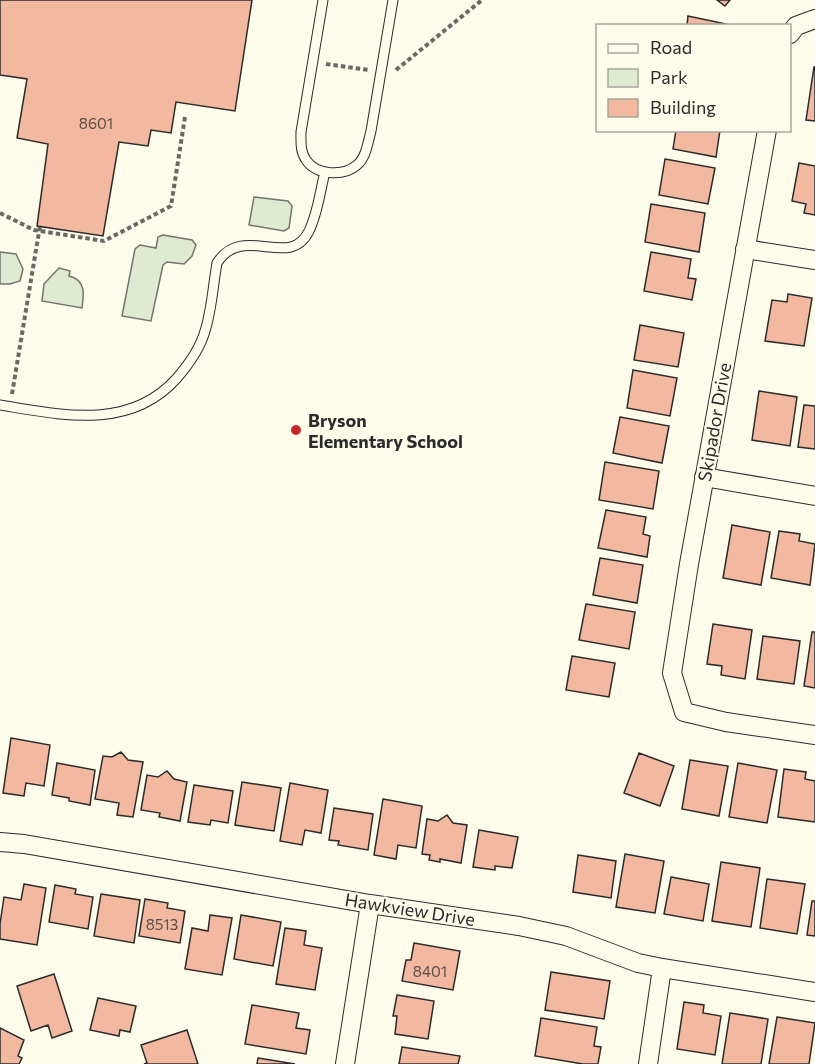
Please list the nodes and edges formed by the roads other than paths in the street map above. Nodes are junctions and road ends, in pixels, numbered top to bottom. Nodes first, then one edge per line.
1 (323, 0) edge
2 (393, 0) edge
3 (815, 20) edge
4 (793, 30) edge
5 (767, 132) edge
6 (325, 172) junction
7 (744, 249) junction
8 (815, 260) edge
9 (5, 405) edge
10 (704, 477) junction
11 (815, 496) edge
12 (815, 735) edge
13 (0, 842) edge
14 (370, 904) junction
15 (662, 968) junction
16 (815, 992) edge
17 (345, 1064) edge
18 (648, 1064) edge

1 - 6 lane
2 - 6 lane
3 - 4 street
5 - 7 street, Skipador Drive
6 - 9 lane
7 - 8 street
7 - 10 street, Skipador Drive
10 - 11 street
10 - 12 street, Skipador Drive
13 - 14 street, Hawkview Drive
14 - 15 street, Hawkview Drive
14 - 17 street
15 - 16 street, Hawkview Drive
15 - 18 street

